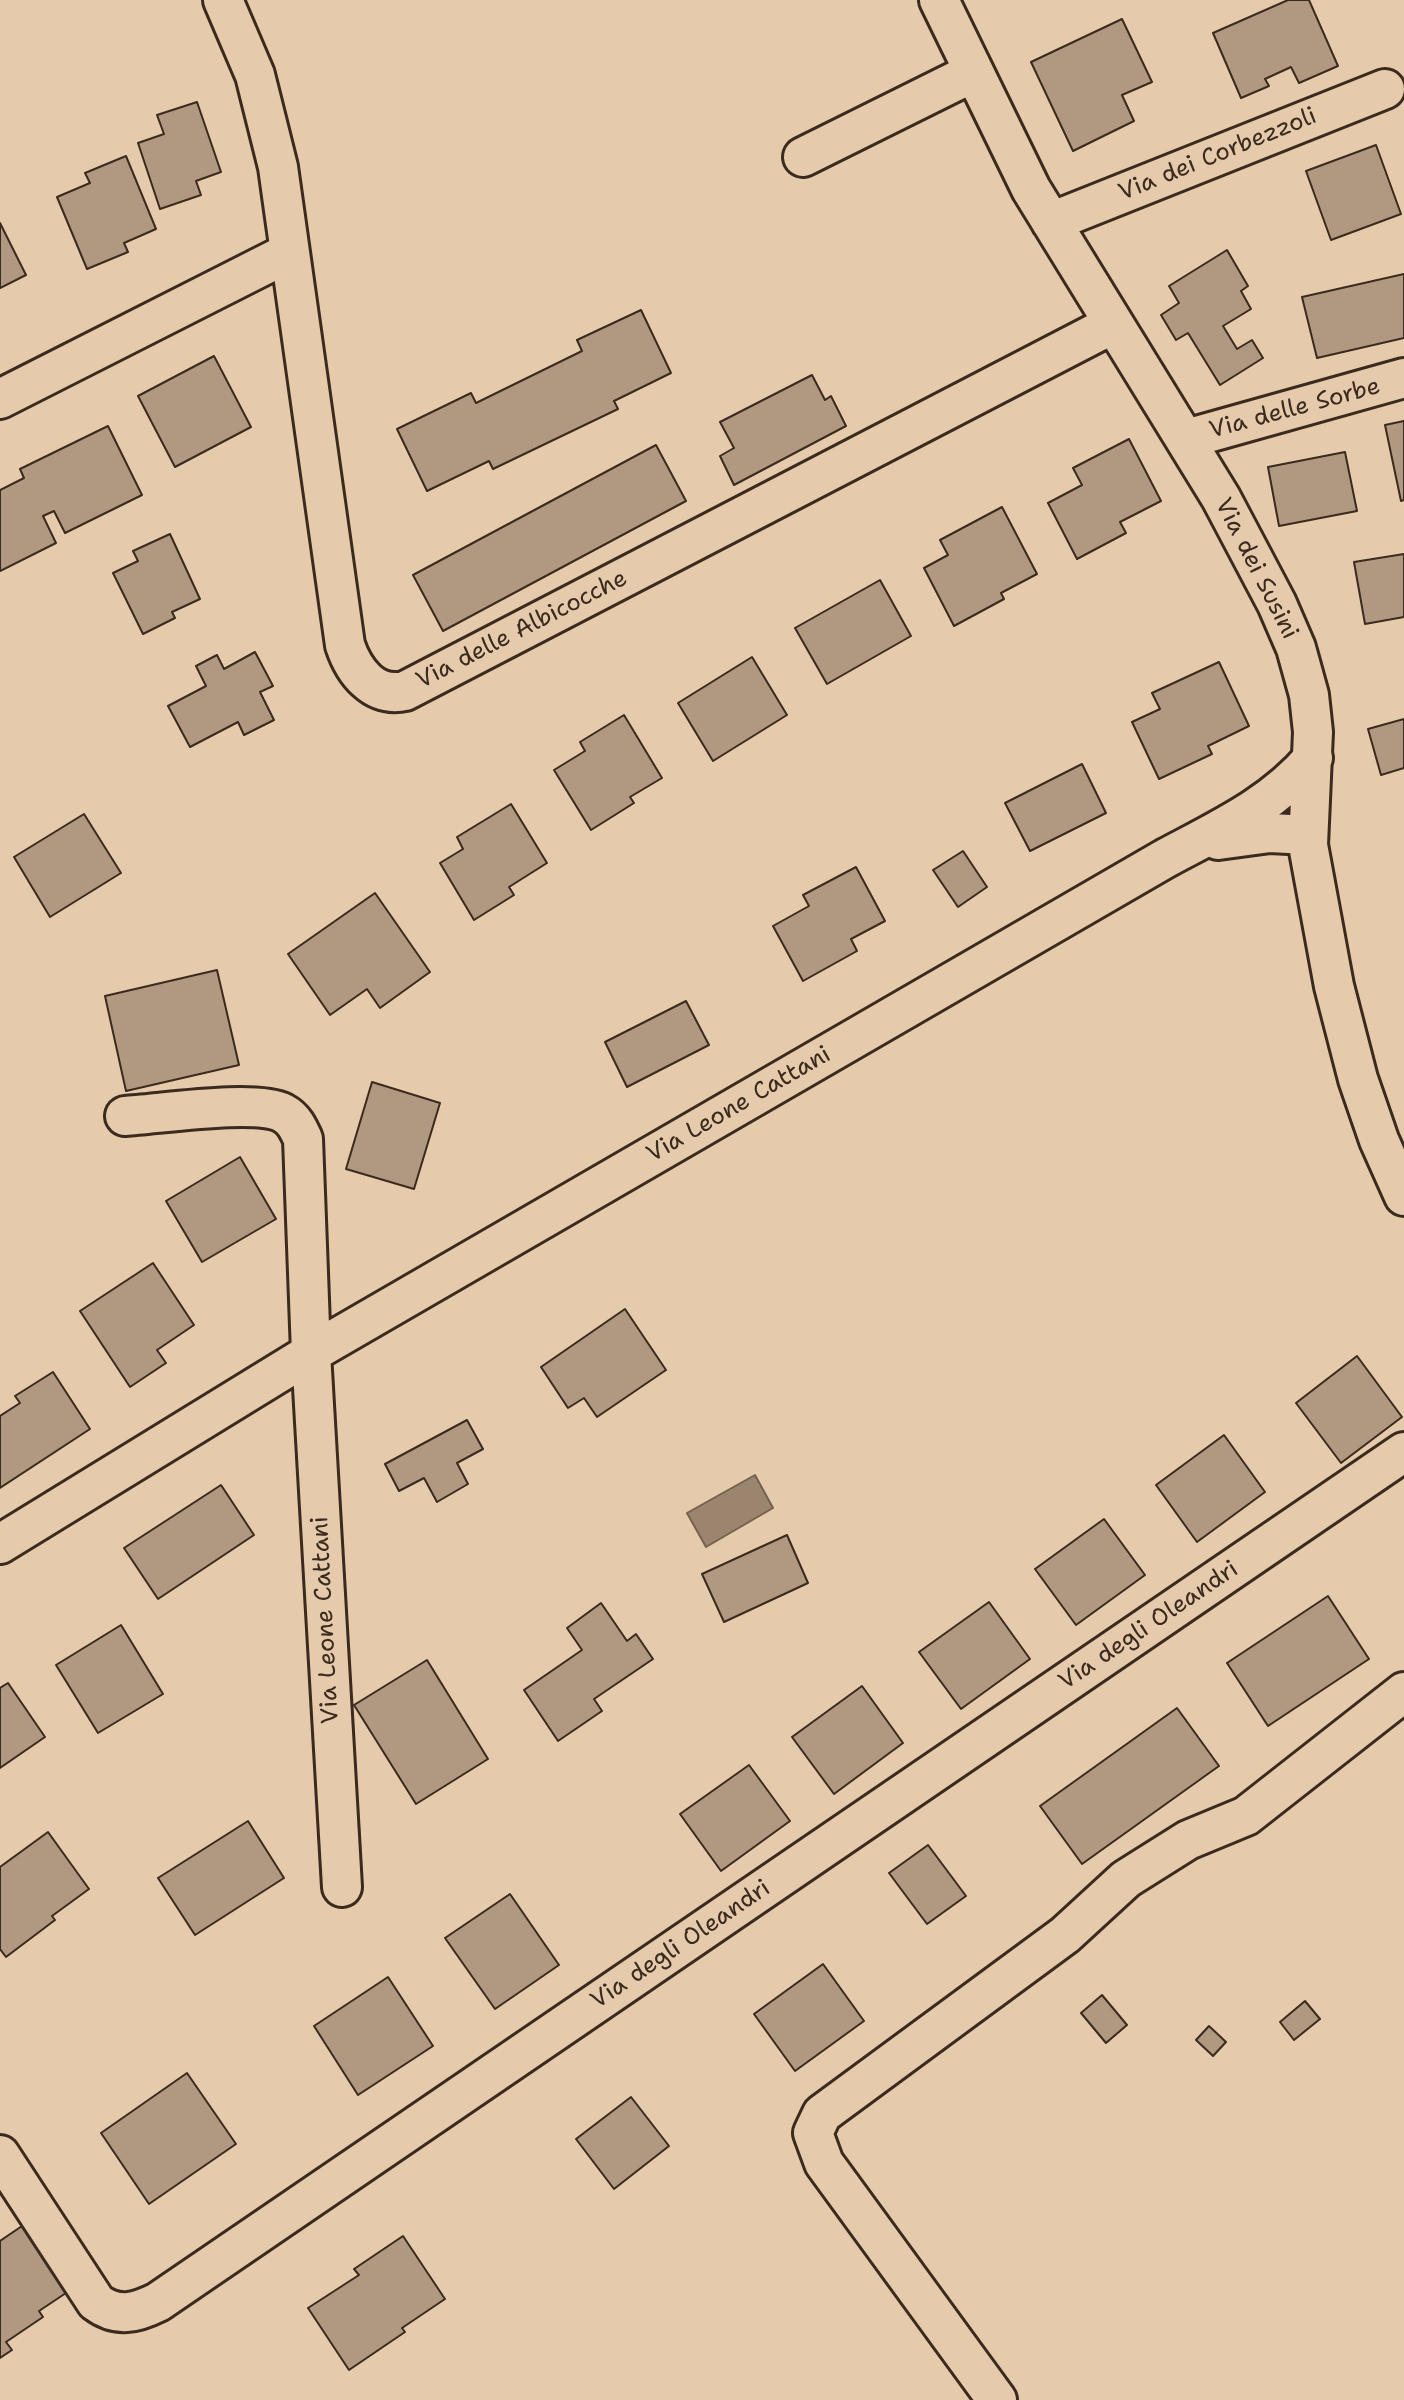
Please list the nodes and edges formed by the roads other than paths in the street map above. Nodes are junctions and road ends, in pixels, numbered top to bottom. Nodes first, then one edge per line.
1 (223, 0) edge
2 (939, 0) edge
3 (972, 73) junction
4 (1384, 89) dead end
5 (803, 158) dead end
6 (1051, 222) junction
7 (290, 252) junction
8 (1113, 324) junction
9 (1404, 379) edge
10 (0, 399) edge
11 (1186, 439) junction
12 (1314, 758) junction
13 (1308, 835) junction
14 (1167, 858) junction
15 (125, 1116) dead end
16 (1404, 1196) edge
17 (311, 1353) junction
18 (1404, 1452) edge
19 (0, 1544) edge
20 (1404, 1692) edge
21 (342, 1887) dead end
22 (0, 2155) edge
23 (997, 2400) edge

1 - 7 street, Via delle Albicocche
2 - 3 street, Via dei Susini
3 - 5 street
3 - 6 street, Via dei Susini
4 - 6 street, Via dei Corbezzoli
6 - 8 street, Via dei Susini
7 - 8 street, Via delle Albicocche
7 - 10 street
8 - 11 street, Via dei Susini
9 - 11 street, Via delle Sorbe
11 - 12 street, Via dei Susini
12 - 13 street, Via dei Susini
12 - 14 street, Via Leone Cattani
13 - 14 street, Via Leone Cattani
13 - 16 street, Via dei Susini
14 - 17 street, Via Leone Cattani
15 - 17 street, Via Leone Cattani
17 - 19 street, Via Leone Cattani
17 - 21 street, Via Leone Cattani
18 - 22 street, Via degli Oleandri
20 - 23 street

